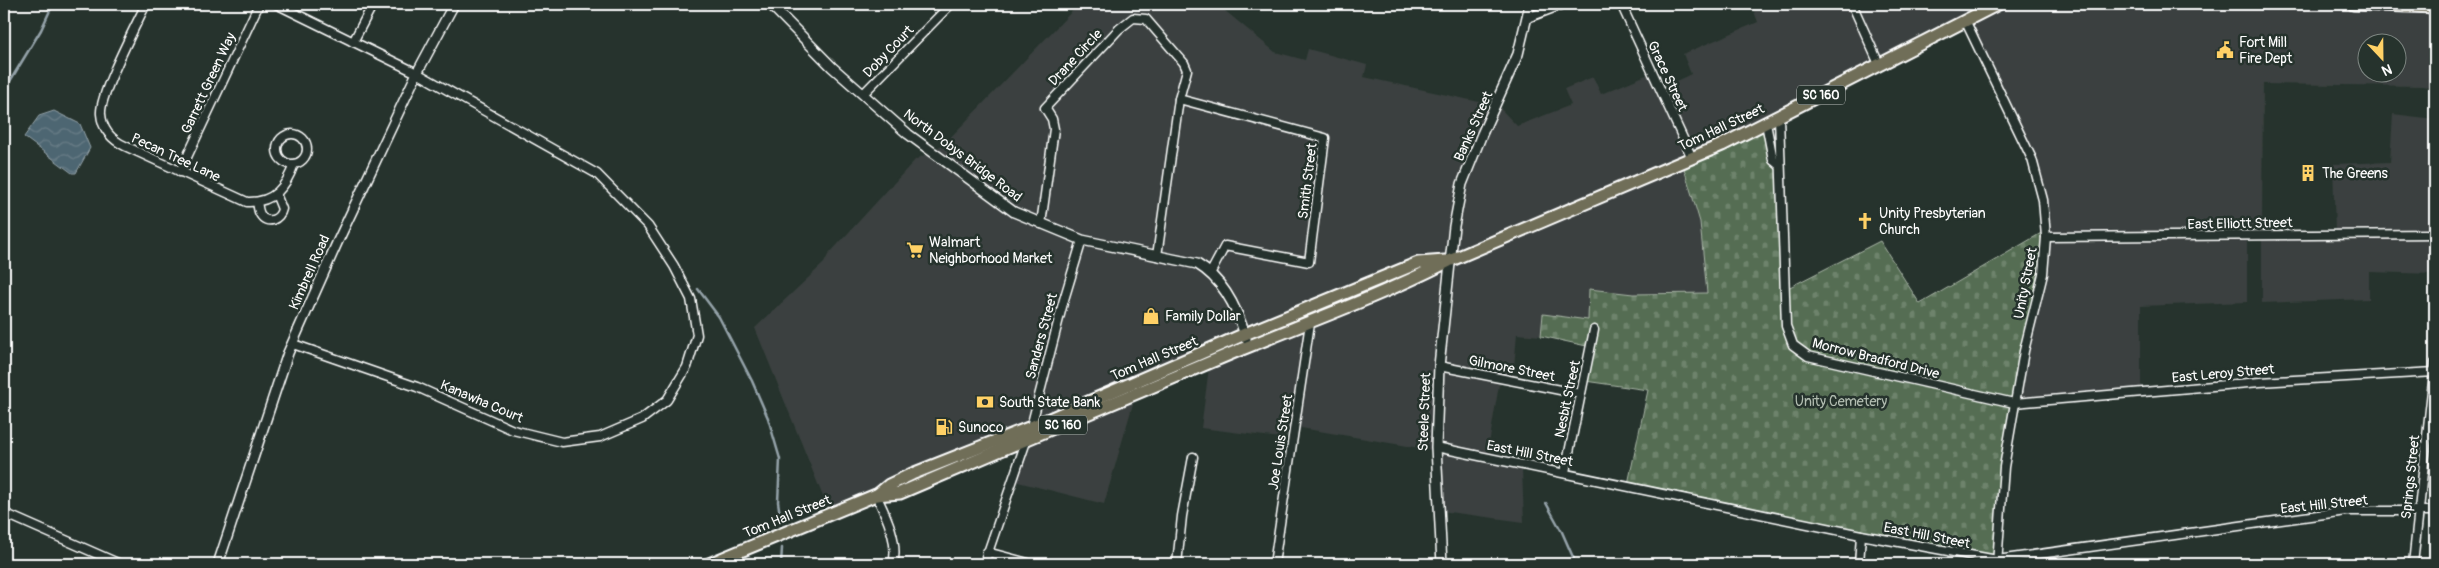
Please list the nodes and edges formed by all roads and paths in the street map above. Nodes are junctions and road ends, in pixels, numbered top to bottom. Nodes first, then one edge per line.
1 (146, 4) edge
2 (258, 4) edge
3 (276, 4) edge
4 (374, 4) edge
5 (454, 4) edge
6 (770, 4) edge
7 (951, 4) edge
8 (1530, 4) edge
9 (1564, 4) edge
10 (1621, 4) edge
11 (1852, 4) edge
12 (1998, 4) edge
13 (2353, 4) edge
14 (2435, 7) edge
15 (1528, 18) junction
16 (1965, 20) junction
17 (353, 42) junction
18 (1879, 64) junction
19 (417, 73) junction
20 (863, 94) junction
21 (1180, 99) junction
22 (1779, 117) junction
23 (1766, 123) junction
24 (1692, 158) junction
25 (294, 164) junction
26 (1780, 166) junction
27 (180, 172) junction
28 (276, 194) junction
29 (257, 202) junction
30 (1041, 224) junction
31 (2435, 234) edge
32 (2046, 237) junction
33 (1082, 240) junction
34 (1157, 256) junction
35 (1449, 261) junction
36 (1211, 272) junction
37 (1310, 323) junction
38 (1594, 330) dead end
39 (1245, 334) junction
40 (292, 344) junction
41 (1248, 347) junction
42 (2435, 363) edge
43 (1439, 366) junction
44 (2435, 372) edge
45 (1580, 394) junction
46 (2014, 403) junction
47 (1031, 427) junction
48 (1026, 440) junction
49 (1436, 447) junction
50 (1194, 457) dead end
51 (1565, 472) junction
52 (876, 495) junction
53 (2418, 511) junction
54 (2435, 511) edge
55 (4, 513) edge
56 (1861, 535) junction
57 (987, 552) junction
58 (1997, 562) edge
59 (1028, 563) dead end
60 (120, 564) edge
61 (218, 564) edge
62 (709, 564) edge
63 (893, 564) edge
64 (984, 564) edge
65 (1177, 564) edge
66 (1274, 564) edge
67 (1442, 564) edge
68 (1859, 564) edge
69 (2413, 564) edge

1 - 27 street, Pecan Tree Lane
2 - 27 street, Garrett Green Way
3 - 17 street, Kanawha Court
4 - 17 street
5 - 19 street, Kimbrell Road
6 - 20 street, North Dobys Bridge Road
7 - 20 street, Doby Court
8 - 15 street, Banks Street
9 - 15 street
10 - 24 street, Grace Street
11 - 18 street
12 - 16 main road, Tom Hall Street / SC 160
13 - 14 main road
15 - 35 street, Banks Street
16 - 18 main road, Tom Hall Street / SC 160
16 - 32 street, Unity Street
17 - 19 street, Kanawha Court
18 - 22 main road, Tom Hall Street / SC 160
19 - 40 street, Kimbrell Road
19 - 40 street, Kanawha Court
20 - 30 street, North Dobys Bridge Road
21 - 30 street, Drane Circle
21 - 34 street
21 - 36 street, Smith Street
22 - 23 main road, Tom Hall Street / SC 160
22 - 26 street, Morrow Bradford Drive
23 - 24 main road, Tom Hall Street / SC 160
23 - 26 street, Morrow Bradford Drive
24 - 35 main road, Tom Hall Street / SC 160
25 - 25 street
25 - 28 street
26 - 46 street, Morrow Bradford Drive
27 - 29 street, Pecan Tree Lane
28 - 29 street
28 - 29 street
30 - 33 street, North Dobys Bridge Road
31 - 32 street, East Elliott Street
32 - 46 street, Unity Street
33 - 34 street, North Dobys Bridge Road
33 - 47 street, Sanders Street
34 - 36 street, North Dobys Bridge Road
35 - 37 main road, Tom Hall Street / SC 160
35 - 39 main road, Tom Hall Street / SC 160
35 - 43 street, Steele Street
36 - 39 street
37 - 41 main road, Tom Hall Street / SC 160
37 - 66 street, Joe Louis Street
38 - 45 street, Nesbit Street
39 - 41 street
39 - 47 main road, Tom Hall Street / SC 160
40 - 61 street, Kimbrell Road
41 - 48 main road, Tom Hall Street / SC 160
42 - 44 street, Springs Street
43 - 45 street, Gilmore Street
43 - 49 street, Steele Street
44 - 46 street, East Leroy Street
44 - 53 street, Springs Street
45 - 51 street, Nesbit Street
46 - 58 street, Unity Street
47 - 48 street, Sanders Street
47 - 52 main road, Tom Hall Street / SC 160
48 - 52 main road, Tom Hall Street / SC 160
48 - 57 street, Sanders Street
49 - 51 street, East Hill Street
49 - 67 street, Steele Street
50 - 65 street
51 - 56 street, East Hill Street
52 - 62 main road, Tom Hall Street / SC 160
52 - 63 street
53 - 54 street, East Hill Street
53 - 58 street, East Hill Street
53 - 69 street, Springs Street
55 - 60 street
56 - 58 street, East Hill Street
56 - 68 street
57 - 59 street
57 - 64 street, Sanders Street

